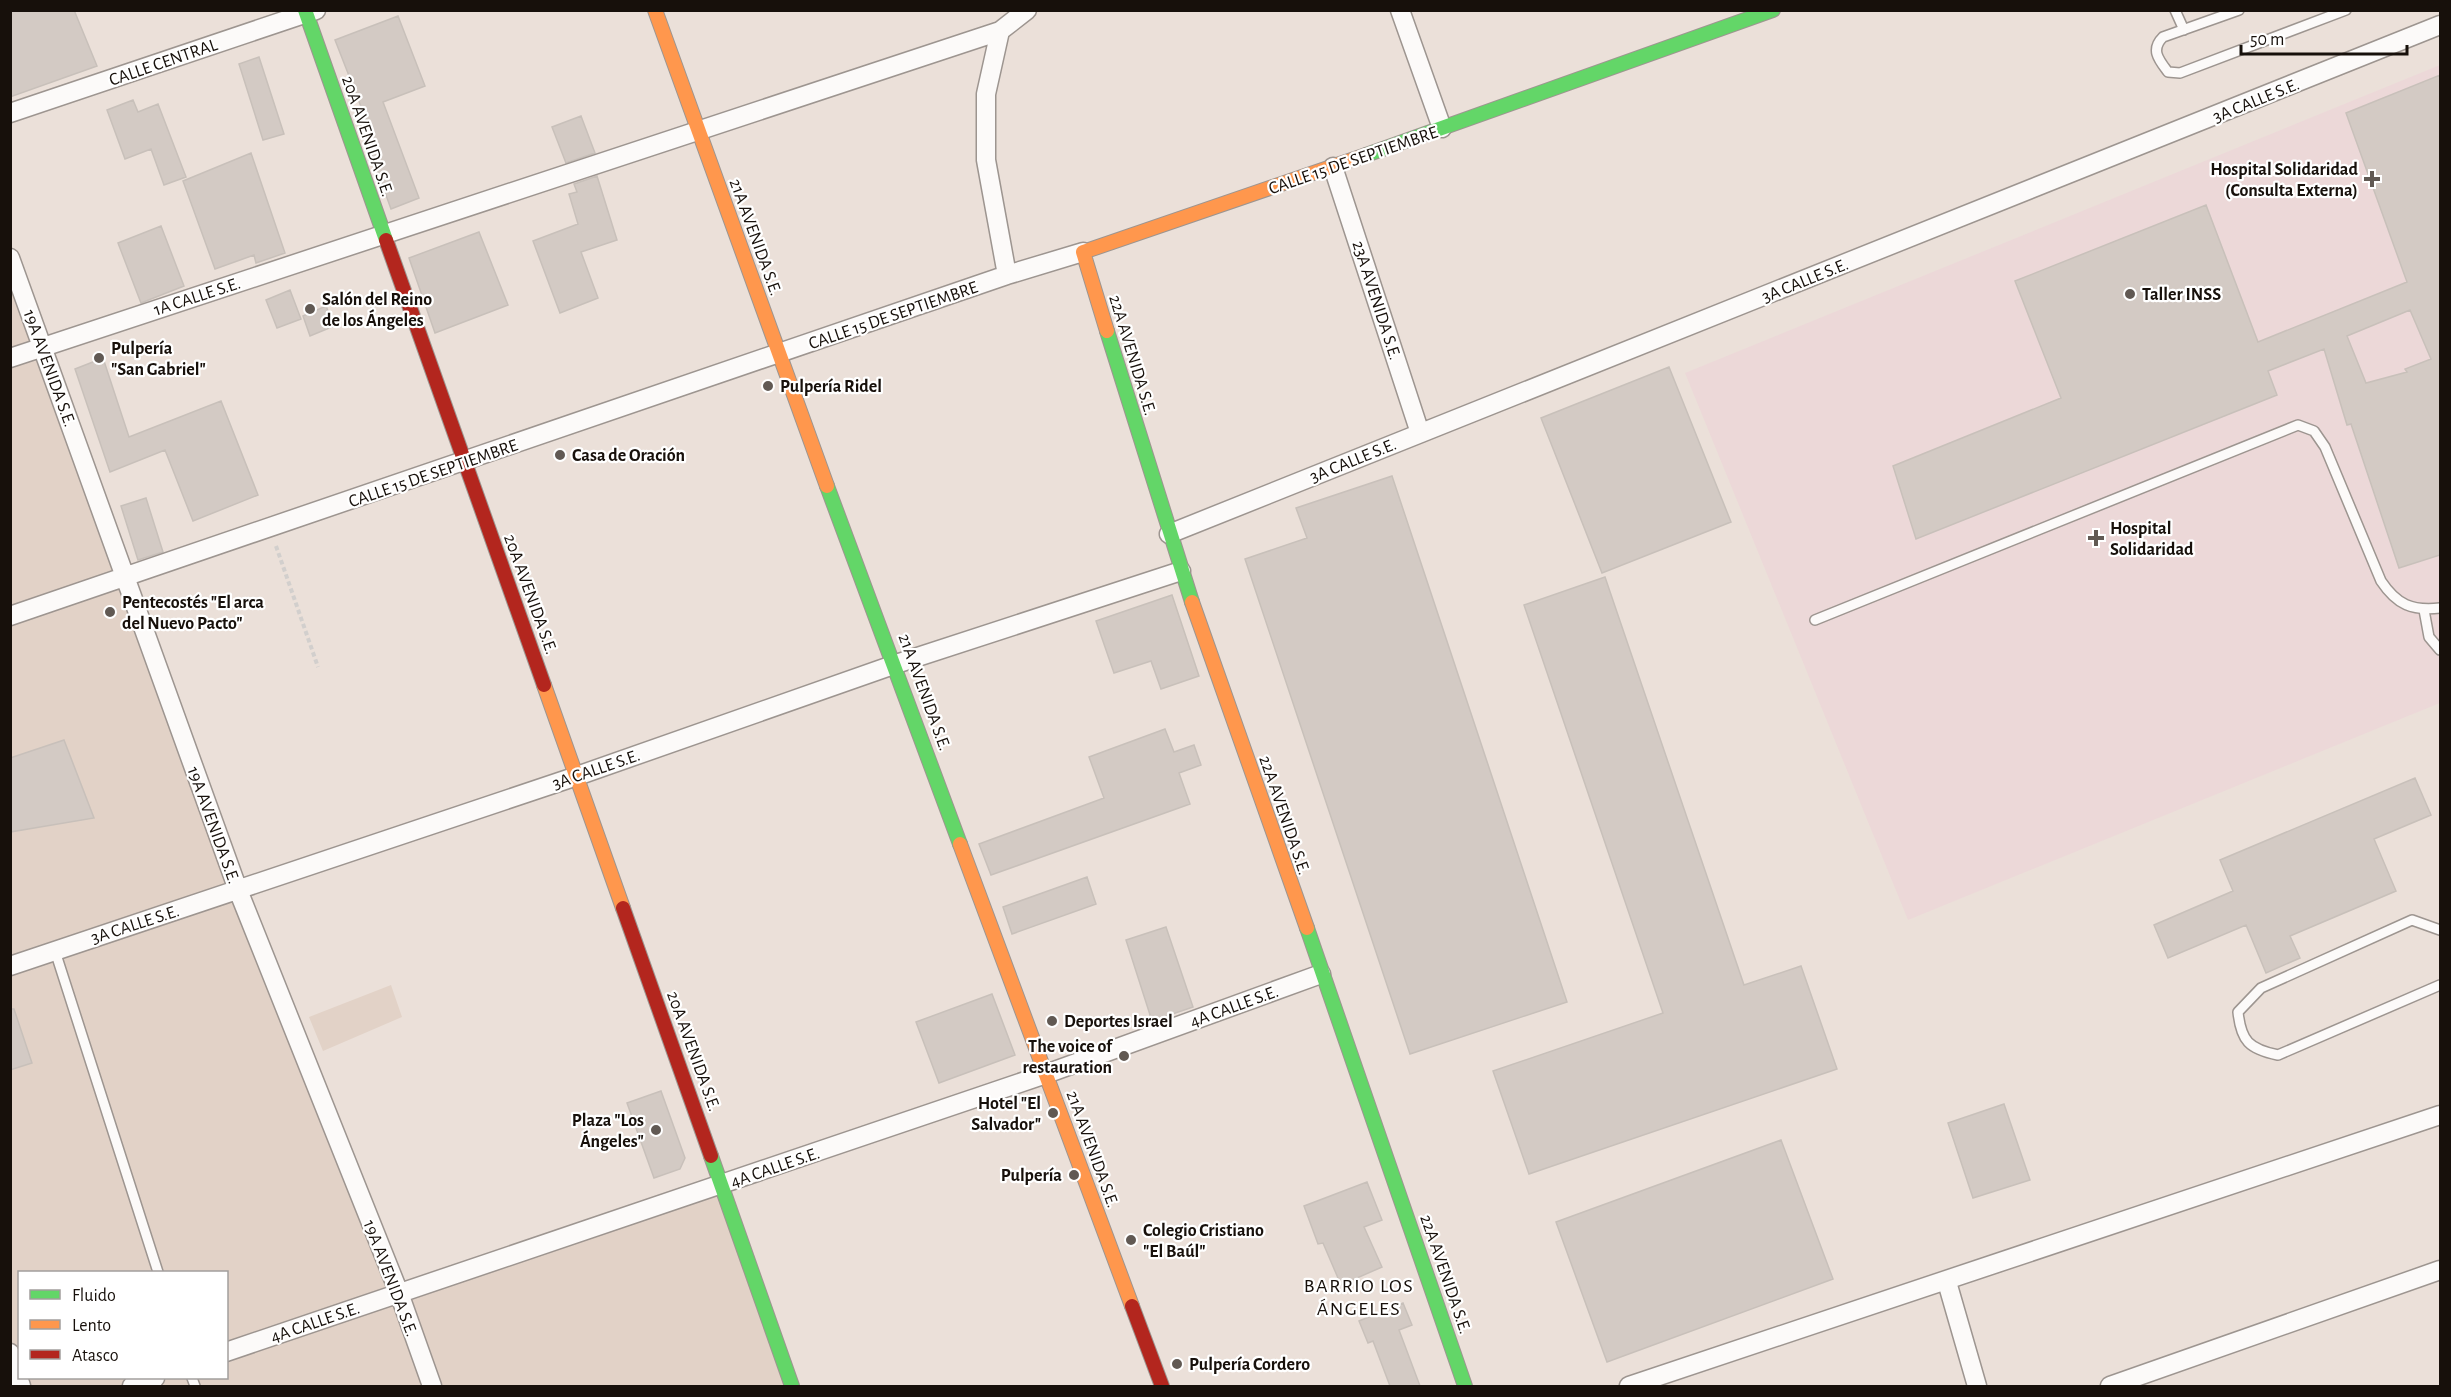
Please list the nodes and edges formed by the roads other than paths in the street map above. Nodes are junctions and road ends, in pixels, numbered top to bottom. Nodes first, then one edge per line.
1 (655, 10) edge
2 (1027, 10) edge
3 (1400, 10) edge
4 (1773, 10) edge
5 (2175, 10) edge
6 (2238, 10) edge
7 (2346, 10) edge
8 (309, 12) edge
9 (2440, 25) edge
10 (2184, 30) junction
11 (1000, 32) junction
12 (10, 113) edge
13 (1442, 128) junction
14 (698, 131) junction
15 (1333, 167) junction
16 (384, 235) junction
17 (1083, 252) junction
18 (10, 258) edge
19 (1007, 275) junction
20 (42, 347) junction
21 (778, 354) junction
22 (10, 358) edge
23 (1420, 433) junction
24 (465, 462) junction
25 (1169, 534) junction
26 (1181, 571) junction
27 (125, 577) junction
28 (2440, 608) edge
29 (2424, 610) junction
30 (10, 616) edge
31 (1815, 620) dead end
32 (2440, 650) edge
33 (896, 664) junction
34 (577, 776) junction
35 (238, 890) junction
36 (2440, 930) edge
37 (55, 951) junction
38 (10, 966) edge
39 (1321, 974) junction
40 (2440, 985) edge
41 (1046, 1074) junction
42 (2440, 1115) edge
43 (723, 1185) junction
44 (2440, 1270) edge
45 (158, 1271) edge
46 (1947, 1282) junction
47 (399, 1293) junction
48 (228, 1351) edge
49 (10, 1353) edge
50 (18, 1377) edge
51 (150, 1379) edge
52 (132, 1386) edge
53 (432, 1386) edge
54 (792, 1386) edge
55 (1162, 1386) edge
56 (1465, 1386) edge
57 (1629, 1386) edge
58 (1977, 1386) edge
59 (2110, 1386) edge

1 - 14 street, 21A AVENIDA S.E.
2 - 11 street
3 - 13 street
4 - 13 street, CALLE 15 DE SEPTIEMBRE
5 - 10 lane
6 - 10 lane
7 - 10 lane
8 - 12 street, CALLE CENTRAL
8 - 16 street, 20A AVENIDA S.E.
9 - 23 street, 3A CALLE S.E.
11 - 14 street, 1A CALLE S.E.
11 - 19 street
13 - 15 street, CALLE 15 DE SEPTIEMBRE
14 - 16 street, 1A CALLE S.E.
14 - 21 street, 21A AVENIDA S.E.
15 - 17 street, CALLE 15 DE SEPTIEMBRE
15 - 23 street, 23A AVENIDA S.E.
16 - 20 street, 1A CALLE S.E.
16 - 24 street, 20A AVENIDA S.E.
17 - 19 street, CALLE 15 DE SEPTIEMBRE
17 - 25 street, 22A AVENIDA S.E.
18 - 20 street, 19A AVENIDA S.E.
19 - 21 street, CALLE 15 DE SEPTIEMBRE
20 - 22 street, 1A CALLE S.E.
20 - 27 street, 19A AVENIDA S.E.
21 - 24 street, CALLE 15 DE SEPTIEMBRE
21 - 33 street, 21A AVENIDA S.E.
23 - 25 street, 3A CALLE S.E.
24 - 27 street, CALLE 15 DE SEPTIEMBRE
24 - 34 street, 20A AVENIDA S.E.
25 - 26 street, 22A AVENIDA S.E.
26 - 33 street, 3A CALLE S.E.
26 - 39 street, 22A AVENIDA S.E.
27 - 30 street, CALLE 15 DE SEPTIEMBRE
27 - 35 street, 19A AVENIDA S.E.
28 - 29 lane
29 - 31 lane
29 - 32 lane
33 - 34 street, 3A CALLE S.E.
33 - 41 street, 21A AVENIDA S.E.
34 - 35 street, 3A CALLE S.E.
34 - 43 street, 20A AVENIDA S.E.
35 - 37 street, 3A CALLE S.E.
35 - 47 street, 19A AVENIDA S.E.
36 - 40 lane
37 - 38 street, 3A CALLE S.E.
37 - 45 lane
39 - 41 street, 4A CALLE S.E.
39 - 56 street, 22A AVENIDA S.E.
41 - 43 street, 4A CALLE S.E.
41 - 55 street, 21A AVENIDA S.E.
42 - 46 street
43 - 47 street, 4A CALLE S.E.
43 - 54 street, 20A AVENIDA S.E.
44 - 59 street
46 - 57 street
46 - 58 street
47 - 48 street, 4A CALLE S.E.
47 - 53 street, 19A AVENIDA S.E.
49 - 50 street
51 - 52 street

